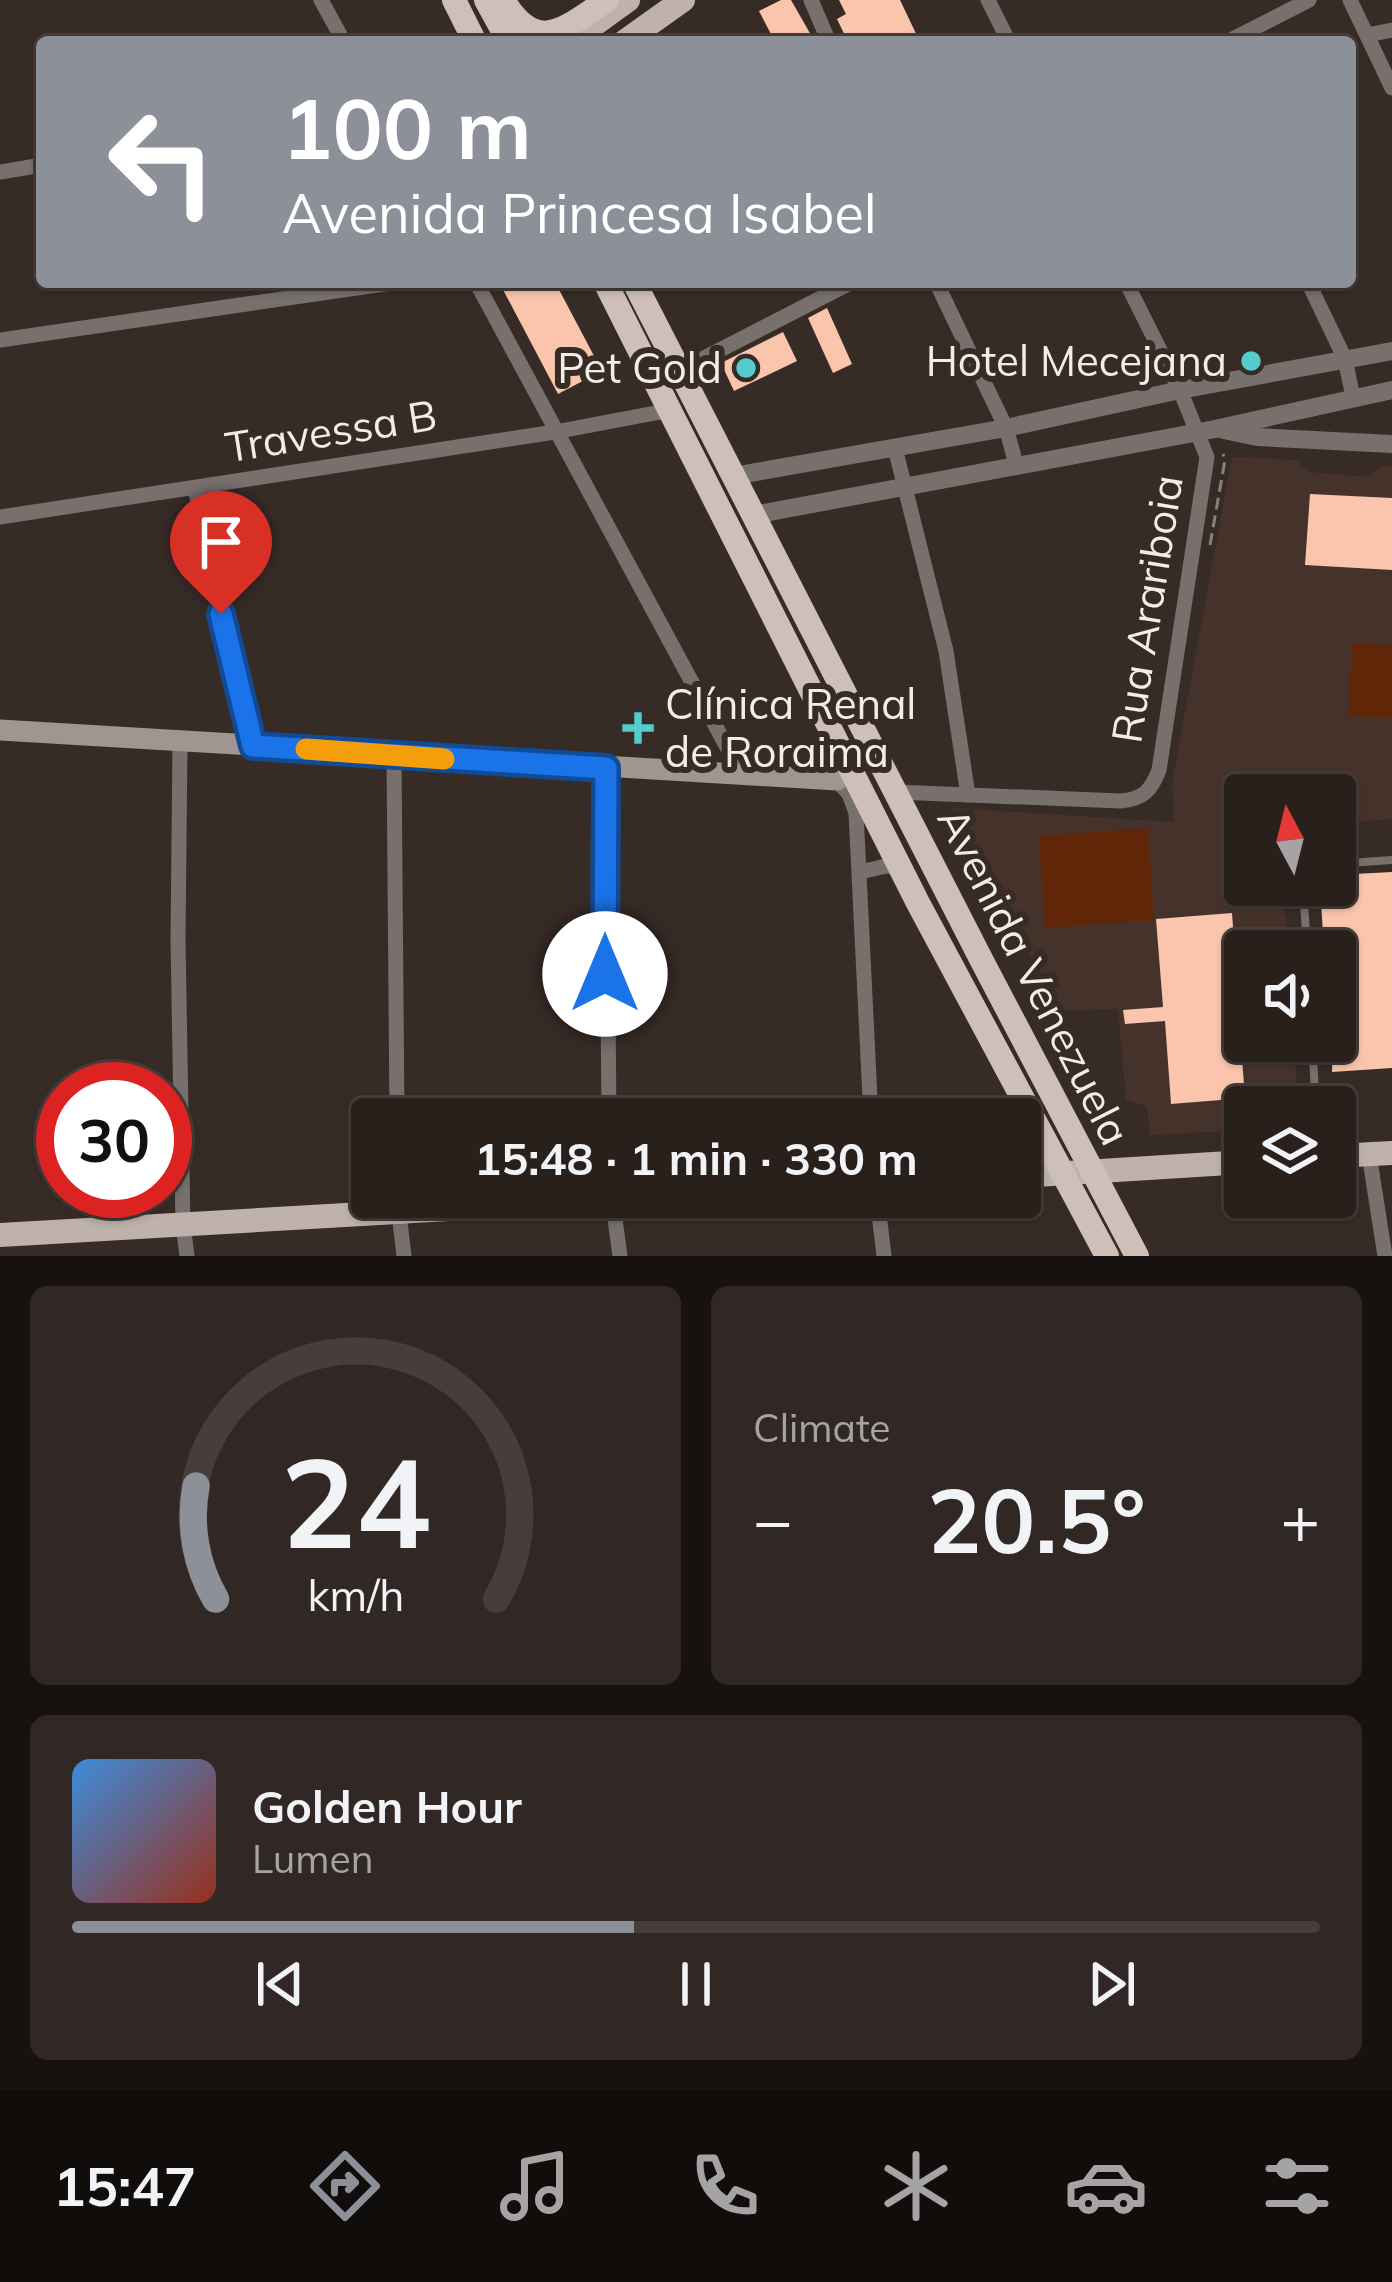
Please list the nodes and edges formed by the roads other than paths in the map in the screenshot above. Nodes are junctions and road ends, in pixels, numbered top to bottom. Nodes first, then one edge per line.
1 (321, 0) edge
2 (454, 0) edge
3 (486, 0) edge
4 (503, 0) edge
5 (607, 0) edge
6 (628, 0) edge
7 (683, 0) edge
8 (811, 0) edge
9 (988, 0) edge
10 (1309, 0) edge
11 (1350, 0) edge
12 (1392, 30) edge
13 (1367, 35) junction
14 (341, 36) edge
15 (473, 36) edge
16 (506, 36) edge
17 (578, 36) edge
18 (632, 36) edge
19 (826, 36) edge
20 (1006, 36) edge
21 (1239, 36) edge
22 (1392, 88) edge
23 (36, 166) edge
24 (0, 172) edge
25 (357, 288) edge
26 (479, 288) edge
27 (608, 288) edge
28 (637, 288) edge
29 (840, 288) edge
30 (938, 288) edge
31 (1129, 288) edge
32 (1311, 288) edge
33 (0, 340) edge
34 (1392, 352) edge
35 (1345, 359) junction
36 (680, 371) junction
37 (1180, 390) junction
38 (1392, 390) edge
39 (1353, 397) junction
40 (671, 410) junction
41 (1006, 428) junction
42 (1208, 430) junction
43 (555, 433) junction
44 (1392, 444) edge
45 (895, 448) junction
46 (1016, 464) junction
47 (733, 476) junction
48 (904, 487) junction
49 (195, 488) junction
50 (753, 515) junction
51 (0, 517) edge
52 (834, 674) junction
53 (805, 678) junction
54 (0, 730) edge
55 (180, 742) junction
56 (253, 746) junction
57 (394, 756) junction
58 (606, 768) junction
59 (843, 771) junction
60 (742, 775) junction
61 (895, 792) junction
62 (968, 795) junction
63 (1392, 860) edge
64 (1356, 862) edge
65 (900, 867) junction
66 (860, 872) junction
67 (976, 951) junction
68 (949, 962) junction
69 (397, 1098) edge
70 (609, 1098) edge
71 (870, 1098) edge
72 (1380, 1153) edge
73 (1224, 1163) edge
74 (1092, 1171) junction
75 (1061, 1173) junction
76 (1041, 1174) edge
77 (1385, 1206) edge
78 (351, 1209) edge
79 (399, 1218) edge
80 (615, 1218) edge
81 (879, 1218) edge
82 (183, 1225) junction
83 (0, 1235) edge
84 (1101, 1249) edge
85 (187, 1256) edge
86 (404, 1256) edge
87 (620, 1256) edge
88 (884, 1256) edge
89 (1137, 1256) edge
90 (1385, 1256) edge

1 - 14 street
2 - 15 highway
3 - 16 highway
4 - 5 highway
6 - 17 main road
7 - 18 main road
8 - 19 street
9 - 20 street
10 - 21 street
11 - 13 street
12 - 13 street
13 - 22 street
23 - 24 street
25 - 33 street
26 - 43 street
27 - 40 highway, Avenida Venezuela
28 - 36 highway, Avenida Venezuela
29 - 36 street
30 - 41 street
31 - 37 street
32 - 35 street
34 - 35 street
35 - 37 street
35 - 39 street
36 - 47 highway, Avenida Venezuela
37 - 41 street
37 - 42 street
38 - 39 street
39 - 42 street
40 - 43 street, Travessa B
40 - 53 highway, Avenida Venezuela
41 - 45 street
41 - 46 street
42 - 44 street
42 - 46 street
42 - 62 street, Rua Arariboia
43 - 49 street, Travessa B
43 - 60 street
45 - 47 street
45 - 48 street
46 - 48 street
47 - 50 highway, Avenida Venezuela
48 - 50 street
48 - 62 street
49 - 51 street, Travessa B
49 - 56 street
50 - 52 highway, Avenida Venezuela
52 - 53 highway
52 - 61 highway, Avenida Venezuela
53 - 59 highway, Avenida Venezuela
54 - 55 main road
55 - 56 main road
55 - 82 street
56 - 57 main road
57 - 58 main road
57 - 69 street
58 - 60 main road
58 - 70 street
59 - 60 main road
59 - 65 highway, Avenida Venezuela
59 - 66 street
61 - 62 street
61 - 67 highway, Avenida Venezuela
63 - 64 lane
65 - 66 street
65 - 68 highway, Avenida Venezuela
66 - 71 street
67 - 68 highway
67 - 74 highway, Avenida Venezuela
68 - 75 highway, Avenida Venezuela
72 - 77 street
73 - 74 main road
74 - 75 main road
74 - 89 highway, Avenida Venezuela
75 - 76 main road
75 - 84 highway, Avenida Venezuela
77 - 90 street
78 - 82 main road
79 - 86 street
80 - 87 street
81 - 88 street
82 - 83 main road
82 - 85 street

